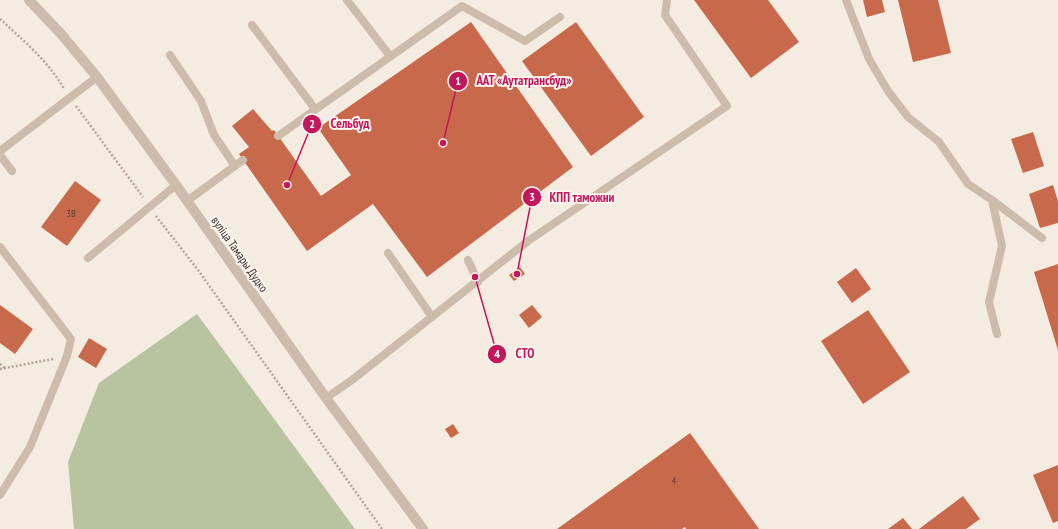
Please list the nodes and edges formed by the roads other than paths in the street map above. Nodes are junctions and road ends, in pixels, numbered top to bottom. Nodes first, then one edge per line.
1 (29, 0) edge
2 (347, 0) edge
3 (667, 0) edge
4 (846, 0) edge
5 (460, 3) edge
6 (560, 17) dead end
7 (252, 25) dead end
8 (170, 55) dead end
9 (390, 56) junction
10 (97, 77) junction
11 (315, 109) junction
12 (278, 136) dead end
13 (0, 151) edge
14 (0, 155) edge
15 (244, 160) dead end
16 (235, 166) junction
17 (12, 171) dead end
18 (176, 185) junction
19 (187, 200) junction
20 (992, 200) junction
21 (1042, 238) dead end
22 (0, 247) edge
23 (388, 253) dead end
24 (88, 258) dead end
25 (468, 260) dead end
26 (478, 282) junction
27 (432, 317) junction
28 (997, 334) dead end
29 (326, 398) junction
30 (0, 495) edge
31 (423, 529) edge

1 - 10 street, вуліца Тамары Дудко
2 - 9 lane
3 - 26 lane
4 - 20 lane
5 - 6 lane
5 - 9 lane
7 - 11 lane
8 - 16 lane
9 - 11 lane
10 - 13 lane
10 - 18 street, вуліца Тамары Дудко
11 - 12 lane
14 - 17 lane
15 - 16 lane
16 - 19 lane
18 - 19 street, вуліца Тамары Дудко
18 - 24 lane
19 - 29 street, вуліца Тамары Дудко
20 - 21 lane
20 - 28 lane
22 - 30 lane
23 - 27 lane
25 - 26 lane
26 - 27 lane
27 - 29 lane
29 - 31 street, вуліца Тамары Дудко

